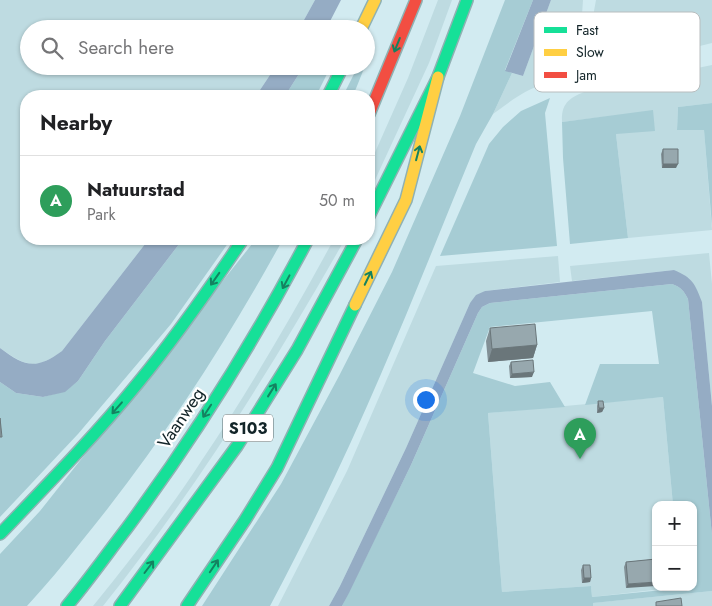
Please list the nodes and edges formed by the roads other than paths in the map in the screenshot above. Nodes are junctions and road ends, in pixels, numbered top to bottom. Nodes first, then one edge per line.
1 (375, 0) edge
2 (416, 0) edge
3 (467, 0) edge
4 (365, 20) edge
5 (338, 75) edge
6 (438, 77) junction
7 (331, 90) edge
8 (375, 99) edge
9 (375, 204) edge
10 (239, 245) edge
11 (305, 245) edge
12 (355, 245) edge
13 (347, 322) junction
14 (279, 436) dead end
15 (0, 534) edge
16 (70, 602) edge
17 (120, 606) edge
18 (187, 606) edge

1 - 4 highway
2 -> 8 highway
3 - 6 highway, S103
5 - 7 highway
6 - 9 highway, S103
13 -> 6 highway, S103
10 -> 15 highway
11 -> 16 highway, Vaanweg / S103
17 -> 12 highway, S103
13 - 14 highway, S103
18 -> 13 highway, S103

